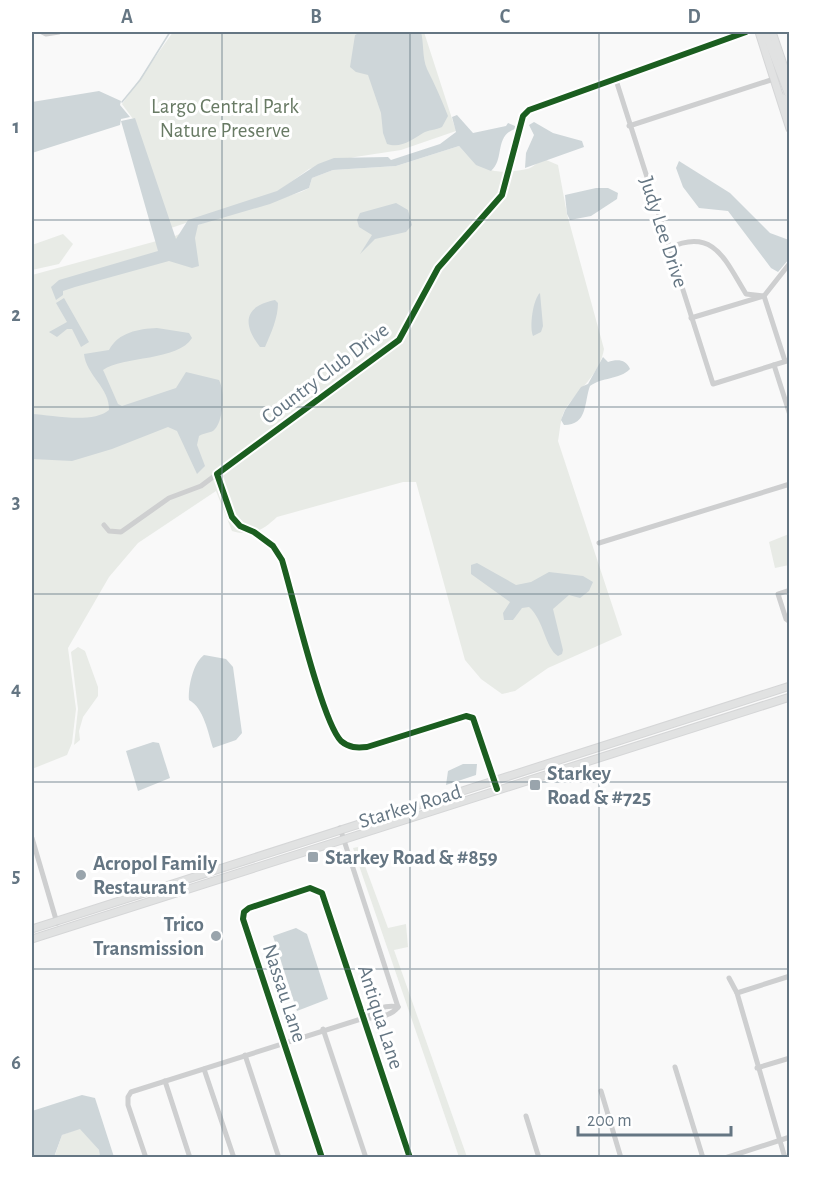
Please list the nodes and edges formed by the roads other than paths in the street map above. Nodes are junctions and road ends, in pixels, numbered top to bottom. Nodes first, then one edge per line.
1 (42, 32) edge
2 (59, 32) edge
3 (746, 32) edge
4 (759, 32) edge
5 (765, 32) edge
6 (772, 32) edge
7 (774, 79) junction
8 (616, 80) junction
9 (789, 85) edge
10 (778, 94) junction
11 (789, 98) edge
12 (789, 110) edge
13 (629, 126) junction
14 (789, 129) edge
15 (669, 248) junction
16 (789, 263) edge
17 (764, 296) junction
18 (691, 318) junction
19 (787, 361) edge
20 (774, 365) junction
21 (789, 416) edge
22 (217, 474) junction
23 (789, 484) edge
24 (104, 525) dead end
25 (599, 543) dead end
26 (789, 590) edge
27 (789, 622) edge
28 (789, 686) edge
29 (789, 697) edge
30 (494, 780) junction
31 (497, 789) junction
32 (340, 828) junction
33 (32, 838) edge
34 (344, 838) junction
35 (317, 888) joint
36 (57, 921) junction
37 (32, 929) edge
38 (59, 930) junction
39 (32, 939) edge
40 (789, 976) edge
41 (729, 978) dead end
42 (737, 993) junction
43 (364, 1018) junction
44 (323, 1029) junction
45 (284, 1042) junction
46 (245, 1055) junction
47 (789, 1058) edge
48 (675, 1067) dead end
49 (757, 1068) junction
50 (204, 1069) junction
51 (165, 1081) junction
52 (601, 1092) dead end
53 (526, 1116) dead end
54 (789, 1137) edge
55 (780, 1140) junction
56 (146, 1158) edge
57 (190, 1158) edge
58 (234, 1158) edge
59 (279, 1158) edge
60 (322, 1158) edge
61 (366, 1158) edge
62 (410, 1158) edge
63 (539, 1158) edge
64 (621, 1158) edge
65 (703, 1158) edge
66 (725, 1158) edge
67 (785, 1158) edge

1 - 2 street
3 - 8 street, Country Club Drive
4 - 7 main road
5 - 11 main road
6 - 9 main road
7 - 10 main road
7 - 13 street
8 - 13 street, Judy Lee Drive
8 - 22 street, Country Club Drive
10 - 12 main road
10 - 14 main road
13 - 15 street, Judy Lee Drive
15 - 17 street
15 - 18 street, Judy Lee Drive
16 - 17 street
17 - 18 street
17 - 19 street
18 - 20 street, Judy Lee Drive
19 - 20 street
20 - 21 street
22 - 24 street, Country Club Drive
22 - 30 street
23 - 25 street
26 - 27 street
28 - 30 main road, Starkey Road
29 - 31 main road, Starkey Road
30 - 31 street
30 - 32 main road, Starkey Road
31 - 34 main road, Starkey Road
32 - 34 street
32 - 36 main road, Starkey Road
33 - 36 street
34 - 38 main road, Starkey Road
34 - 43 street
35 - 43 street, Antiqua Lane
35 - 45 street, Nassau Lane
36 - 37 main road, Starkey Road
36 - 38 street
38 - 39 main road, Starkey Road
40 - 42 street
41 - 42 street
42 - 49 street
43 - 44 street
43 - 62 street, Antiqua Lane
44 - 45 street
44 - 61 street
45 - 46 street
45 - 60 street, Nassau Lane
46 - 50 street
46 - 59 street
47 - 49 street
48 - 65 street
49 - 55 street
50 - 51 street
50 - 58 street
51 - 56 street
51 - 57 street
52 - 64 street
53 - 63 street
54 - 55 street
55 - 66 street
55 - 67 street

